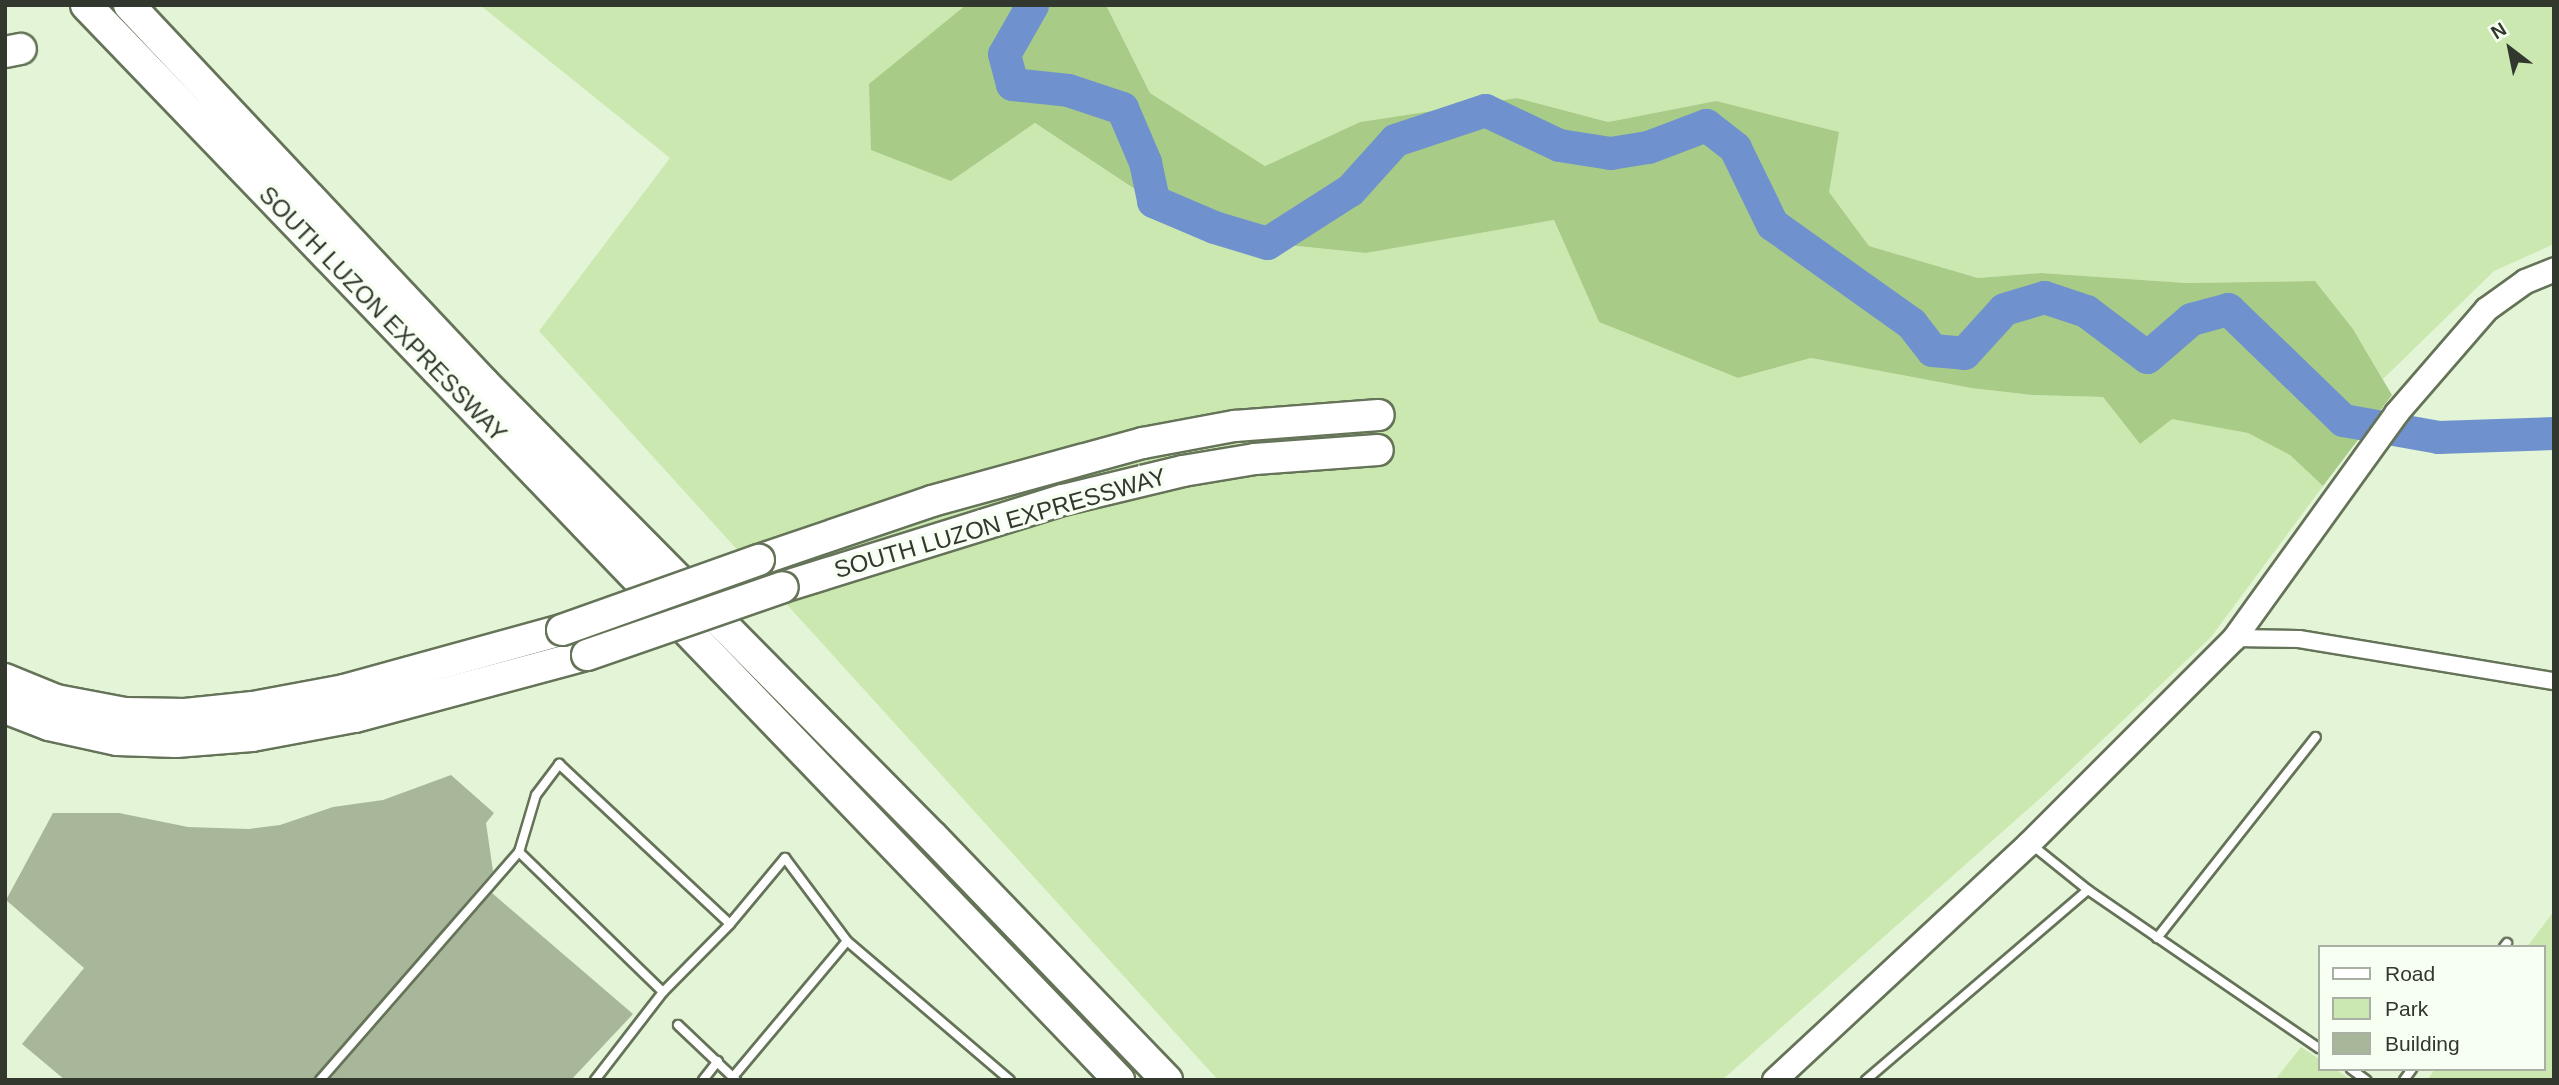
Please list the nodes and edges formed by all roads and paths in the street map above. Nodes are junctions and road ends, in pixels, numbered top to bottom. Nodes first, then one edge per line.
1 (86, 5) edge
2 (129, 5) edge
3 (2554, 269) edge
4 (1380, 415) dead end
5 (1378, 450) dead end
6 (2234, 638) junction
7 (5, 679) edge
8 (2554, 681) edge
9 (5, 708) edge
10 (2316, 737) dead end
11 (2029, 843) junction
12 (519, 852) junction
13 (2088, 890) junction
14 (730, 924) junction
15 (2157, 938) junction
16 (847, 941) junction
17 (663, 992) junction
18 (678, 1025) dead end
19 (2318, 1047) edge
20 (718, 1062) junction
21 (734, 1078) edge
22 (320, 1080) edge
23 (595, 1080) edge
24 (703, 1080) edge
25 (1010, 1080) edge
26 (1119, 1080) edge
27 (1167, 1080) edge
28 (1774, 1080) edge
29 (1866, 1080) edge

1 - 26 highway, SOUTH LUZON EXPRESSWAY
2 - 27 highway, SOUTH LUZON EXPRESSWAY
3 - 6 street
4 - 7 highway, bridge
5 - 9 highway, SOUTH LUZON EXPRESSWAY, bridge
6 - 8 street
6 - 11 street
10 - 15 lane
11 - 13 lane
11 - 28 street
12 - 14 lane
12 - 17 lane
12 - 22 lane
13 - 15 lane
13 - 29 lane
14 - 16 lane
14 - 17 lane
15 - 19 lane
16 - 21 lane
16 - 25 lane
17 - 23 lane
18 - 20 lane
20 - 21 lane
20 - 24 lane

